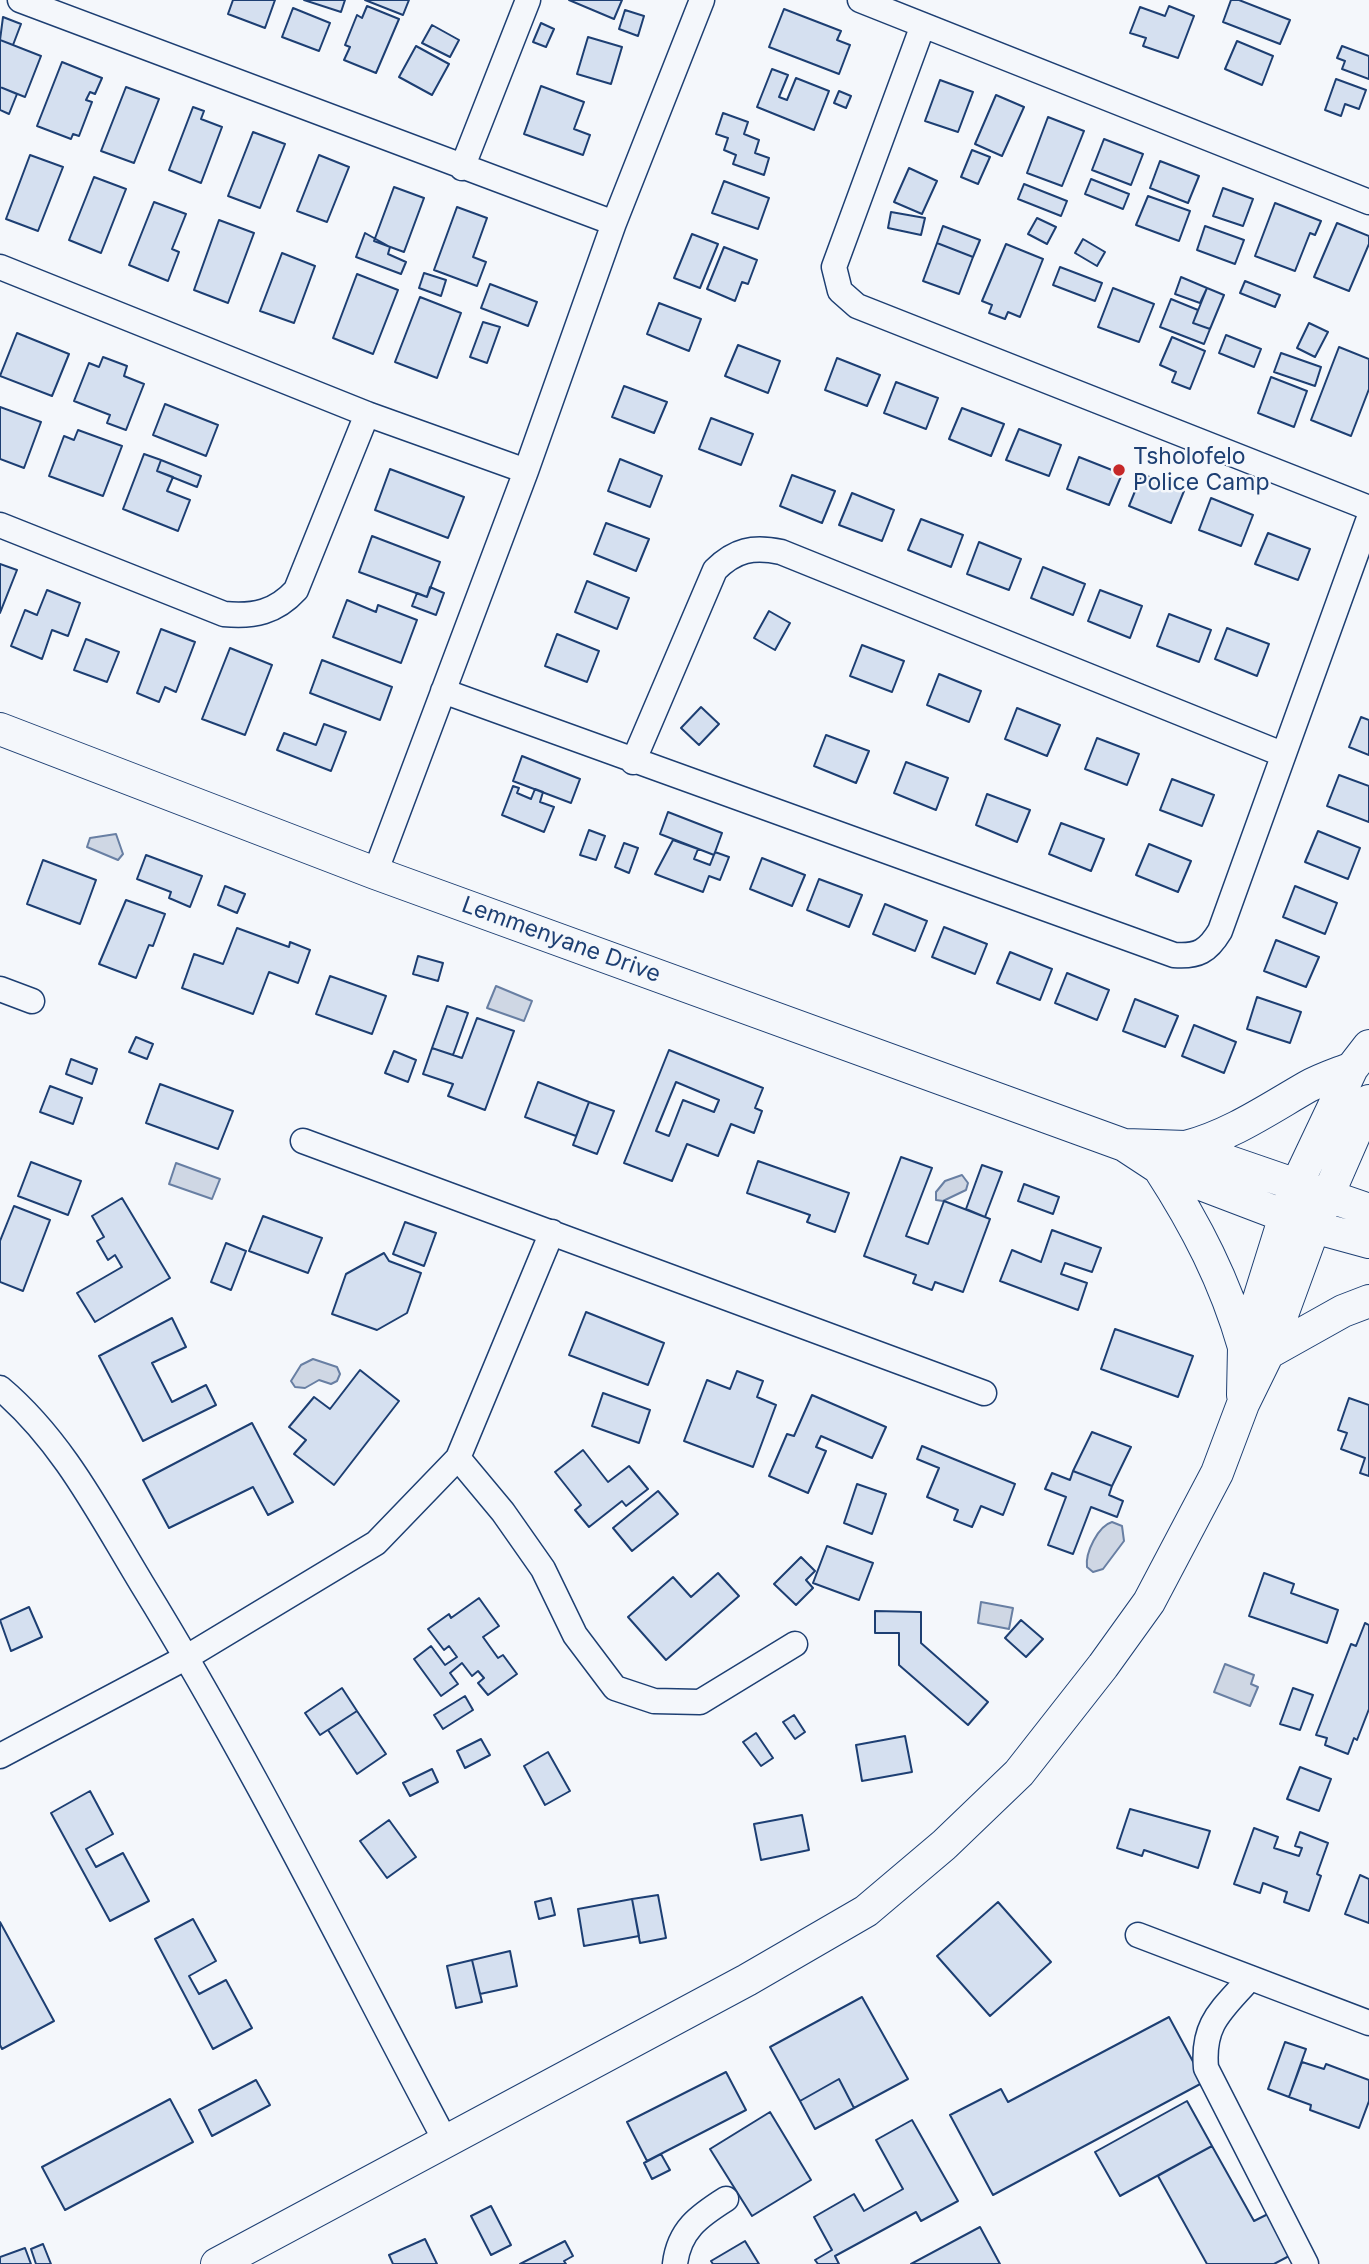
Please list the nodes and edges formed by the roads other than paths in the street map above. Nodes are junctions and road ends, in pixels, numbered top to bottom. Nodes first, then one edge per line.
1 (20, 0) edge
2 (528, 0) edge
3 (702, 0) edge
4 (860, 0) edge
5 (923, 25) junction
6 (462, 168) junction
7 (1369, 202) edge
8 (614, 223) junction
9 (0, 267) edge
10 (367, 414) junction
11 (526, 471) junction
12 (1369, 508) edge
13 (1369, 518) edge
14 (0, 525) edge
15 (443, 691) junction
16 (0, 729) edge
17 (1282, 754) junction
18 (633, 762) junction
19 (375, 873) junction
20 (0, 989) edge
21 (33, 1001) dead end
22 (1361, 1057) edge
23 (1369, 1101) edge
24 (303, 1141) dead end
25 (1124, 1145) junction
26 (1186, 1147) junction
27 (1159, 1168) junction
28 (1297, 1184) junction
29 (1328, 1194) junction
30 (1369, 1210) edge
31 (1285, 1216) junction
32 (1314, 1227) junction
33 (552, 1232) junction
34 (1369, 1242) edge
35 (1369, 1301) edge
36 (1256, 1350) junction
37 (0, 1388) edge
38 (984, 1393) dead end
39 (458, 1458) junction
40 (795, 1644) dead end
41 (187, 1657) junction
42 (0, 1756) edge
43 (1138, 1935) dead end
44 (1250, 1978) junction
45 (1369, 2023) edge
46 (446, 2142) junction
47 (726, 2199) dead end
48 (218, 2264) edge
49 (675, 2264) edge
50 (1306, 2264) edge

1 - 6 street
2 - 6 street
3 - 8 street
4 - 5 street
5 - 7 street
5 - 12 street
6 - 8 street
8 - 11 street
9 - 10 street
10 - 11 street
10 - 14 street
11 - 15 street
13 - 17 street
15 - 18 street
15 - 19 street
16 - 19 street, Lemmenyane Drive
17 - 18 street
17 - 18 street
19 - 25 street, Lemmenyane Drive
20 - 21 street
22 - 26 street
22 - 28 street
23 - 29 street
24 - 33 street
25 - 26 street
25 - 27 street
26 - 28 street
27 - 31 street
27 - 36 street
28 - 29 street
28 - 31 street
29 - 30 street
29 - 32 street
31 - 32 street
31 - 36 street
32 - 34 street
32 - 36 street
33 - 38 street
33 - 39 street
35 - 36 street
36 - 46 street
37 - 41 street
39 - 40 street
39 - 41 street
41 - 42 street
41 - 46 street
43 - 44 street
44 - 45 street
44 - 50 street
46 - 48 street
47 - 49 street

